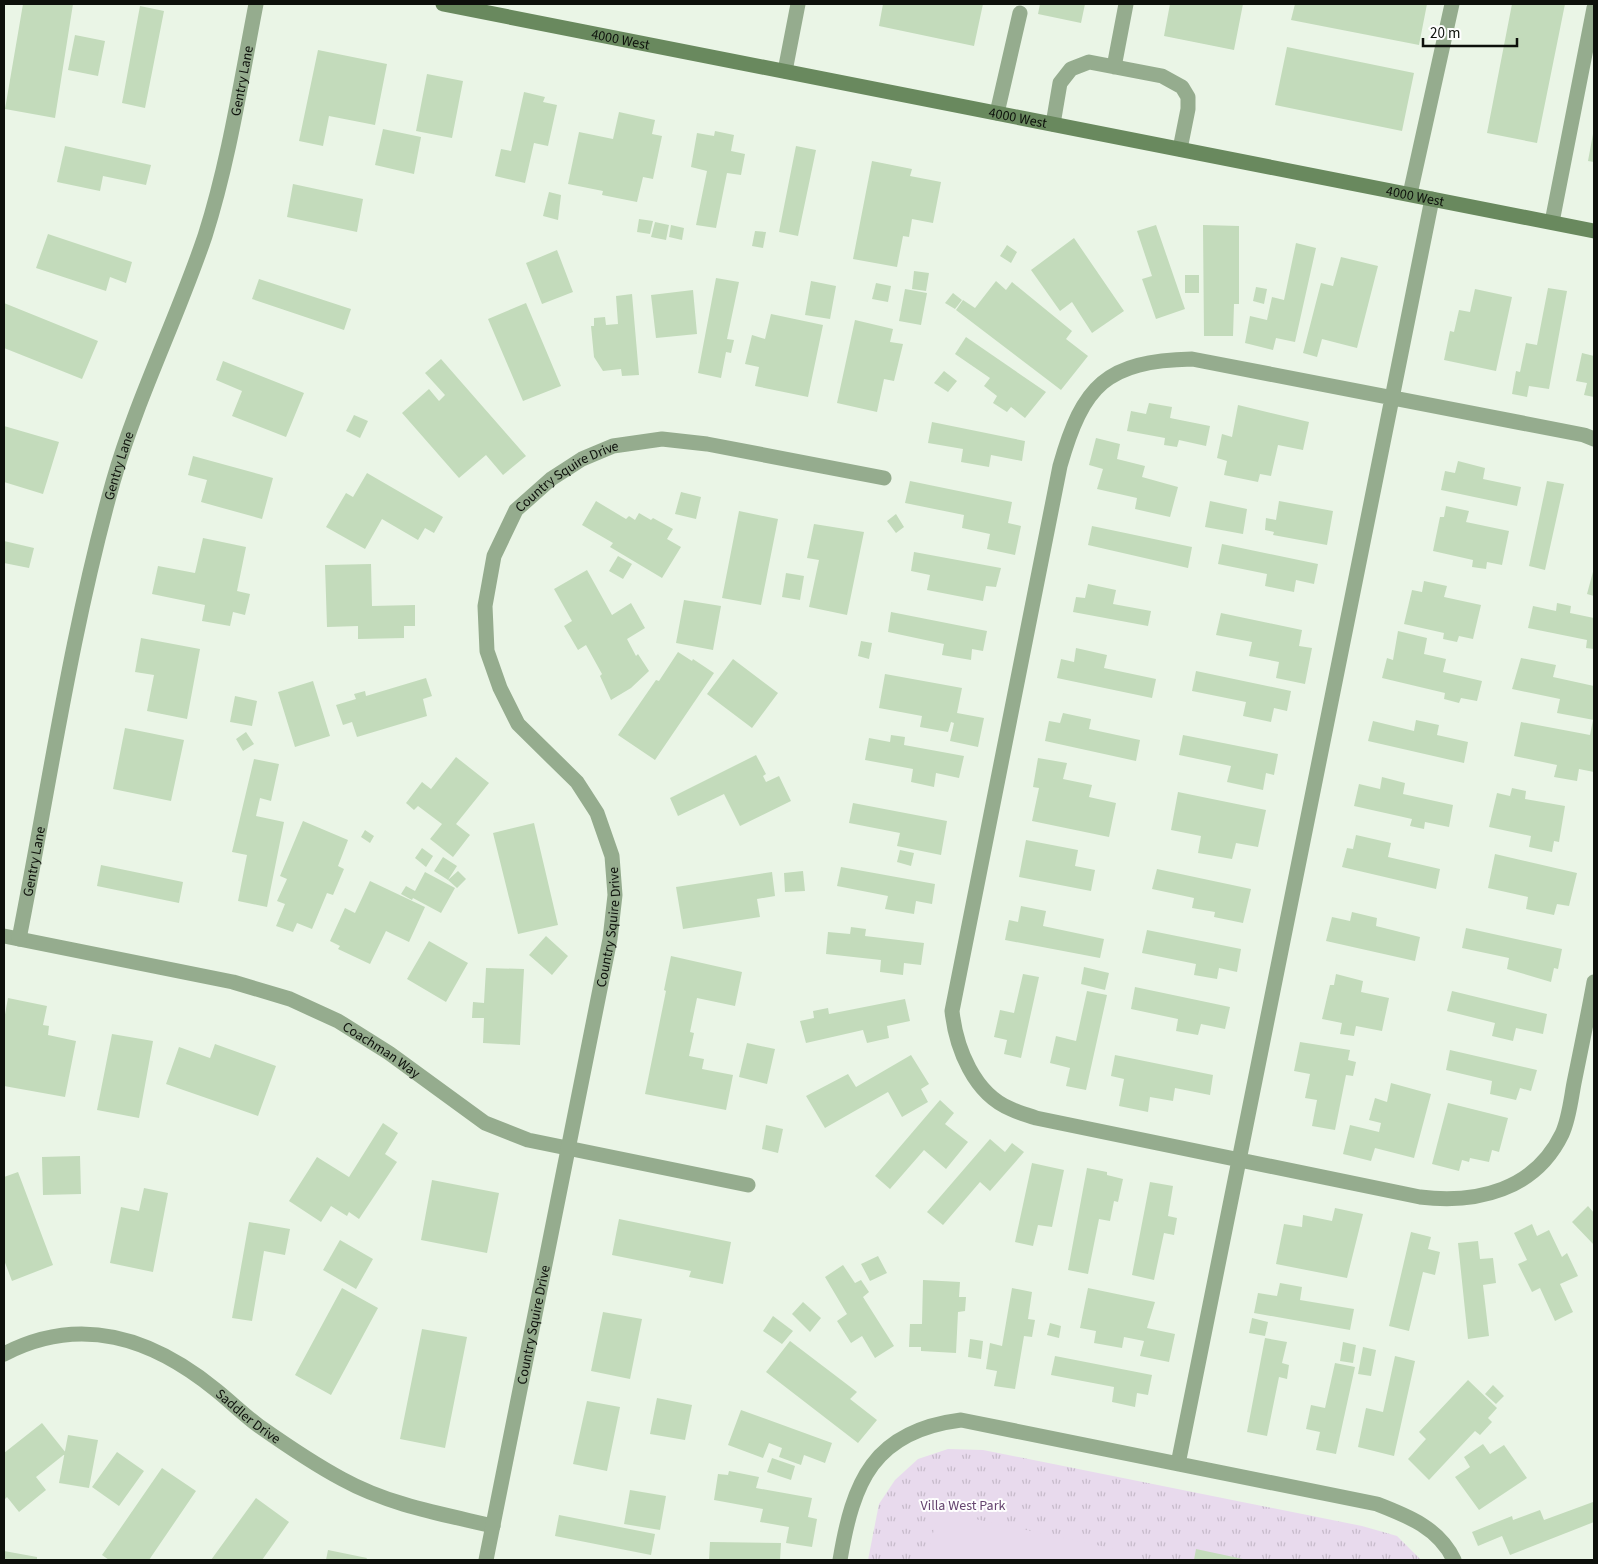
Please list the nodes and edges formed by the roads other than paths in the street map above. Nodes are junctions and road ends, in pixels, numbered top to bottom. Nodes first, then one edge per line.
1 (256, 4) edge
2 (443, 4) edge
3 (798, 4) edge
4 (1126, 4) edge
5 (1452, 4) edge
6 (1594, 8) edge
7 (1020, 13) dead end
8 (1114, 67) junction
9 (785, 71) junction
10 (997, 113) junction
11 (1053, 124) junction
12 (1180, 149) junction
13 (1410, 194) junction
14 (1432, 199) junction
15 (1552, 222) junction
16 (1594, 231) edge
17 (1392, 398) junction
18 (1594, 439) edge
19 (884, 478) dead end
20 (4, 936) edge
21 (19, 939) junction
22 (1594, 982) edge
23 (568, 1148) junction
24 (1240, 1160) junction
25 (748, 1185) dead end
26 (4, 1354) edge
27 (1178, 1464) junction
28 (493, 1526) junction
29 (486, 1560) edge
30 (840, 1560) edge
31 (1454, 1560) edge

1 - 21 street, Gentry Lane
2 - 9 main road, 4000 West
3 - 9 street
4 - 8 street
5 - 13 street
6 - 15 street
7 - 10 street
8 - 11 street
8 - 12 street
9 - 10 main road, 4000 West
10 - 11 main road, 4000 West
11 - 12 main road, 4000 West
12 - 13 main road, 4000 West
13 - 14 main road, 4000 West
14 - 15 main road, 4000 West
14 - 17 street
15 - 16 main road, 4000 West
17 - 18 street
17 - 24 street
17 - 24 street
19 - 23 street, Country Squire Drive
20 - 21 street, Coachman Way
21 - 23 street, Coachman Way
22 - 24 street
23 - 25 street, Coachman Way
23 - 28 street, Country Squire Drive
24 - 27 street
26 - 28 street, Saddler Drive
27 - 30 street
27 - 31 street
28 - 29 street, Country Squire Drive

